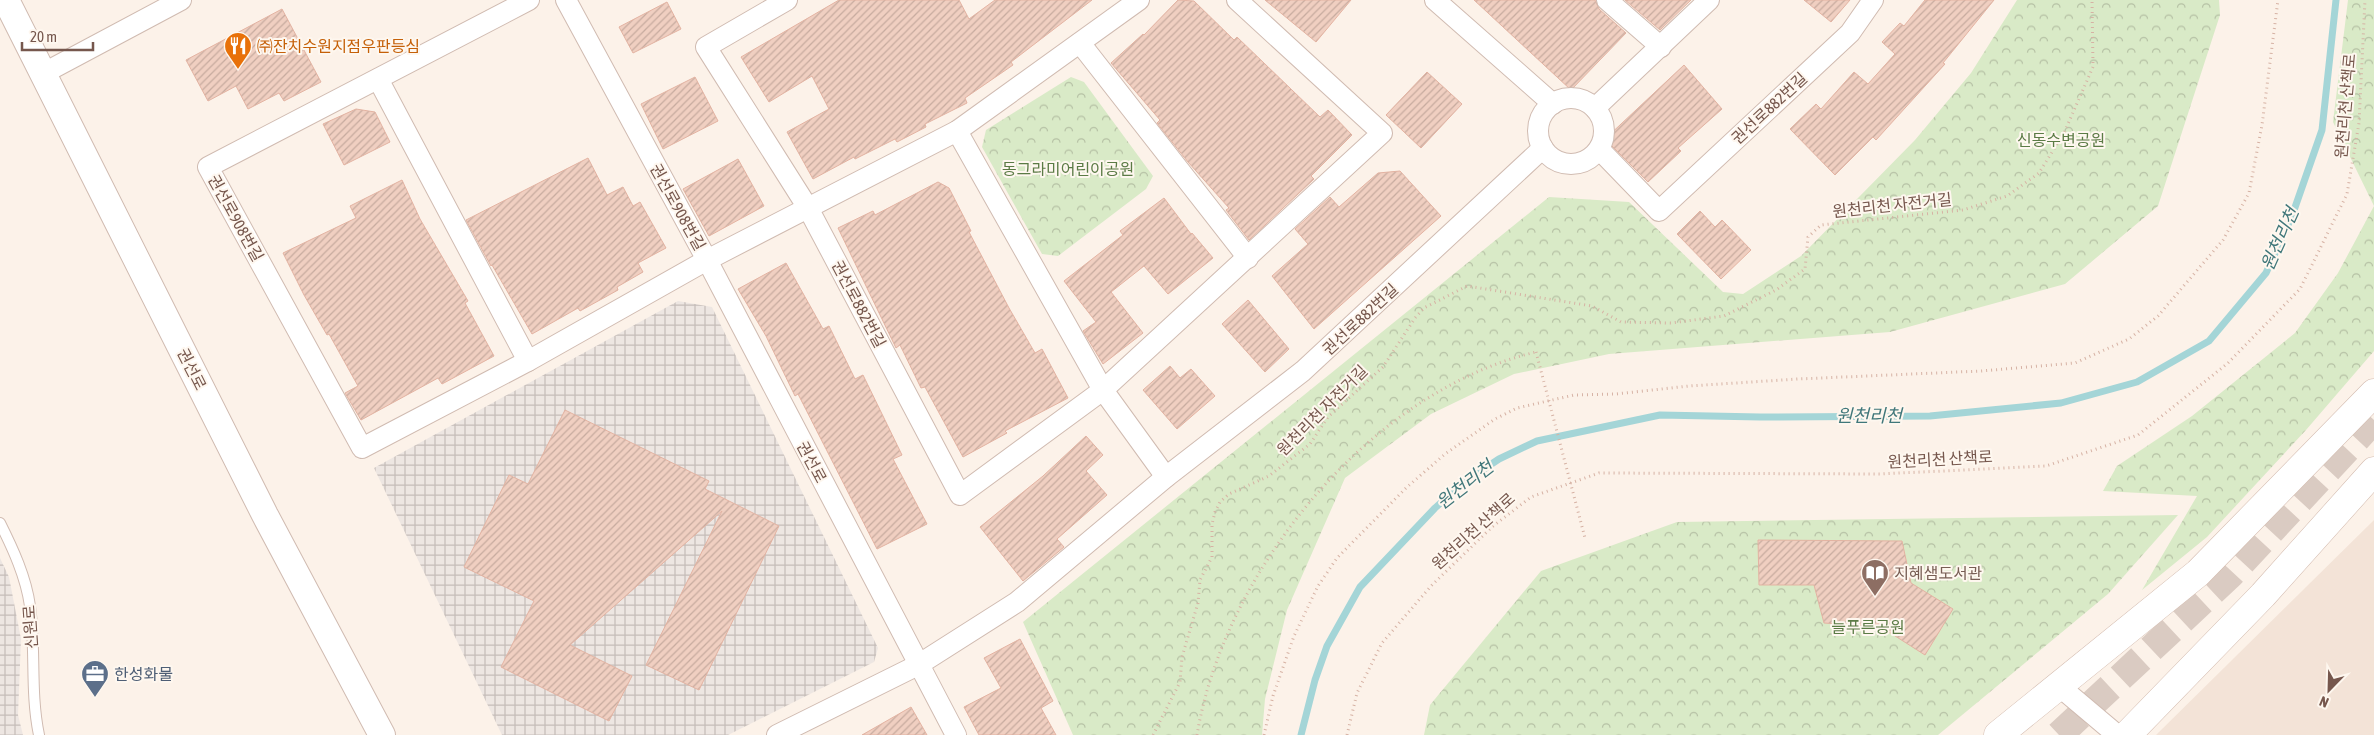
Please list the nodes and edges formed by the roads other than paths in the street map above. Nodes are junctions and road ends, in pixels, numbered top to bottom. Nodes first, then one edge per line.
1 (6, 0) edge
2 (181, 0) edge
3 (529, 0) edge
4 (566, 0) edge
5 (787, 0) edge
6 (1139, 0) edge
7 (1237, 0) edge
8 (1436, 0) edge
9 (1607, 0) edge
10 (1709, 0) edge
11 (1873, 0) edge
12 (1080, 42) junction
13 (1661, 47) junction
14 (44, 73) junction
15 (378, 79) junction
16 (1552, 104) junction
17 (1594, 108) junction
18 (957, 131) junction
19 (1542, 148) junction
20 (1599, 149) junction
21 (808, 208) junction
22 (1248, 258) junction
23 (707, 260) junction
24 (528, 361) junction
25 (1103, 390) junction
26 (2374, 393) edge
27 (2374, 471) edge
28 (1166, 477) junction
29 (0, 523) edge
30 (918, 665) junction
31 (2059, 686) junction
32 (39, 735) edge
33 (382, 735) edge
34 (777, 735) edge
35 (956, 735) edge
36 (1998, 735) edge
37 (2118, 735) edge
38 (2127, 735) edge

1 - 14 street, 권선로
2 - 14 street
3 - 15 street
4 - 23 street, 권선로908번길
5 - 21 street, 권선로882번길
6 - 12 street
7 - 22 street, 권선로882번길
8 - 16 street
9 - 13 street
10 - 13 street
11 - 20 street, 권선로882번길
12 - 18 street
12 - 22 street
13 - 17 street
14 - 33 street, 권선로
15 - 24 street
15 - 24 street, 권선로908번길
16 - 17 street
16 - 19 street
17 - 20 street
18 - 21 street
18 - 25 street
19 - 20 street
19 - 28 street, 권선로882번길
21 - 23 street
21 - 25 street, 권선로882번길
22 - 25 street, 권선로882번길
23 - 24 street, 권선로908번길
23 - 30 street, 권선로
25 - 28 street
26 - 31 main road
27 - 38 main road
28 - 30 street, 권선로882번길
29 - 32 lane, 신원로
30 - 34 street, 권선로882번길
30 - 35 street
31 - 36 main road
31 - 37 street

